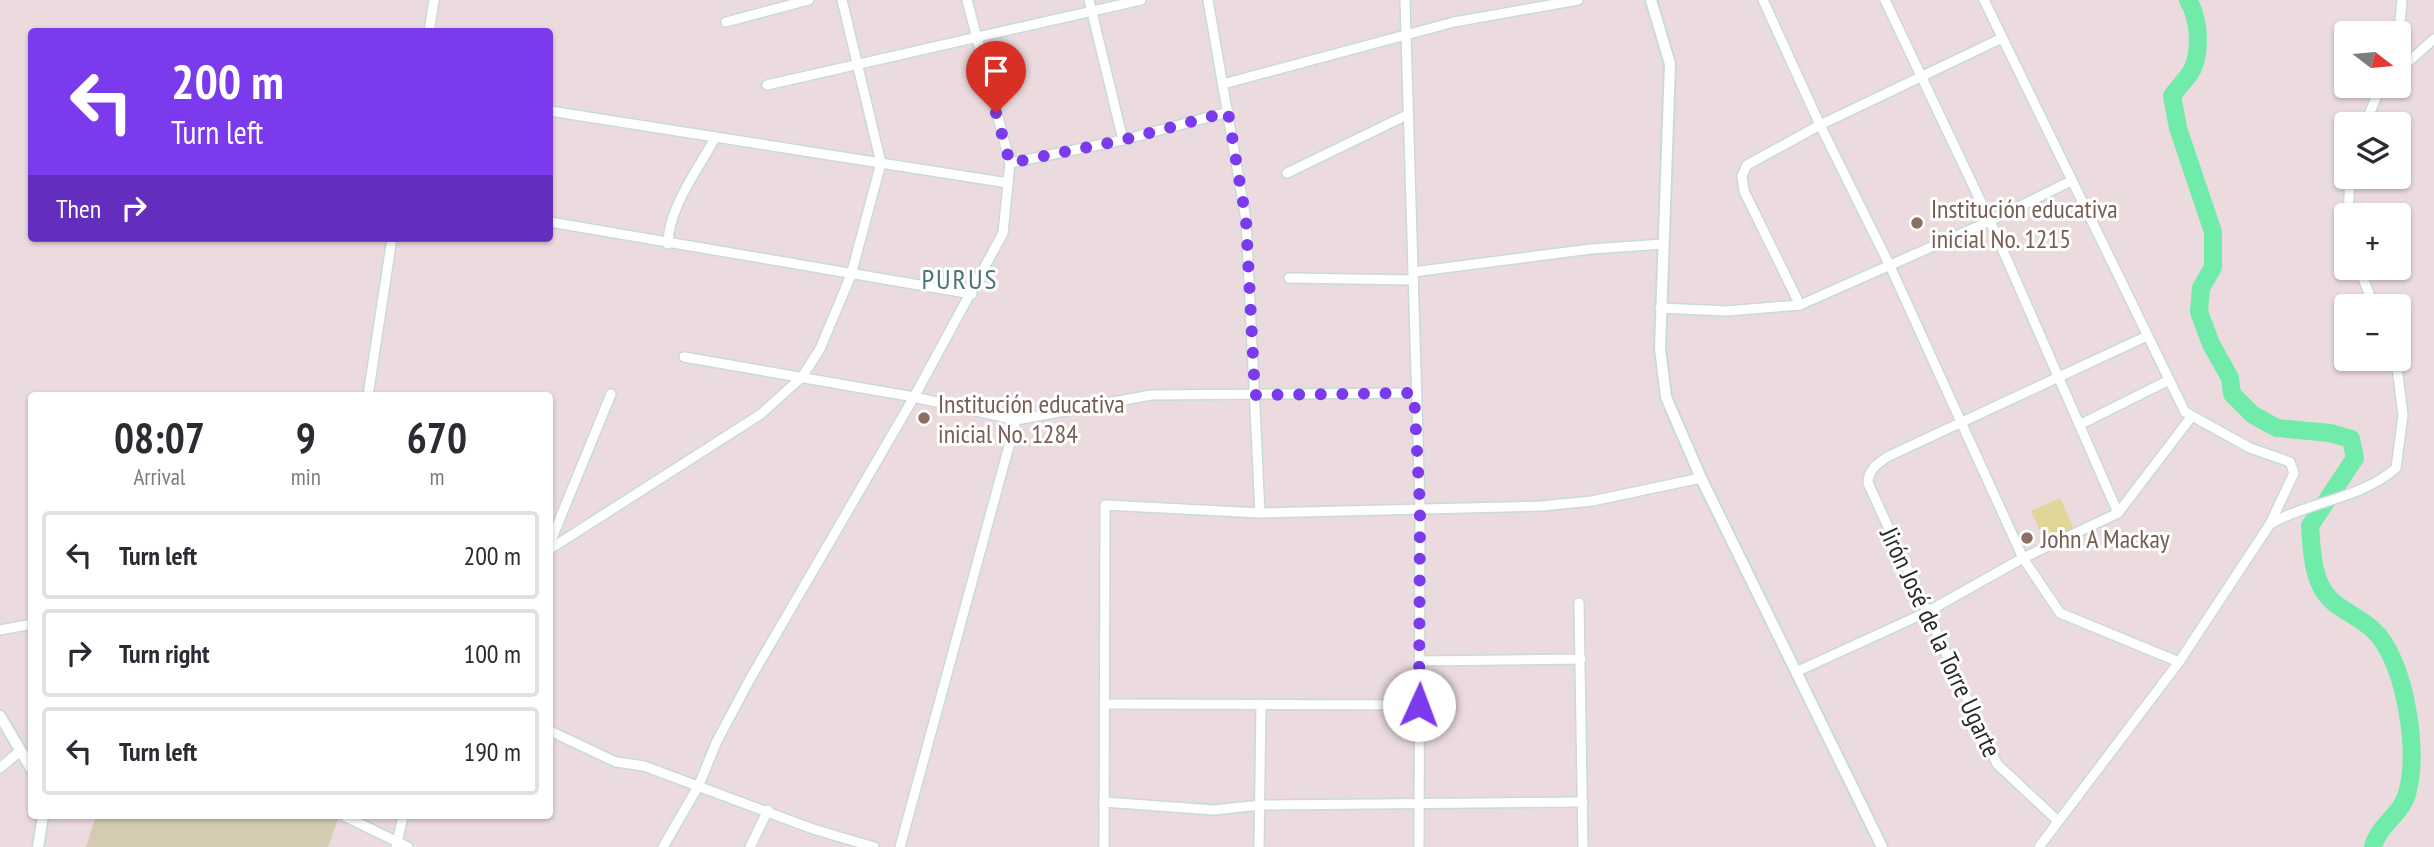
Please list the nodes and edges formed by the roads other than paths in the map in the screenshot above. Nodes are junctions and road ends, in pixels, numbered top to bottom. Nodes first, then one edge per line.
1 (434, 0) edge
2 (809, 0) edge
3 (842, 0) edge
4 (967, 0) edge
5 (1089, 0) edge
6 (1141, 0) edge
7 (1208, 0) edge
8 (1405, 0) edge
9 (1578, 0) edge
10 (1651, 0) edge
11 (1763, 0) edge
12 (1885, 0) edge
13 (1984, 0) edge
14 (2402, 0) edge
15 (1092, 12) junction
16 (2400, 21) edge
17 (726, 22) dead end
18 (430, 28) edge
19 (1406, 34) junction
20 (976, 38) junction
21 (2002, 38) junction
22 (2434, 39) edge
23 (2412, 58) edge
24 (857, 65) junction
25 (1921, 76) junction
26 (1223, 84) junction
27 (767, 85) dead end
28 (553, 111) edge
29 (1228, 112) junction
30 (1409, 114) junction
31 (1820, 125) junction
32 (715, 138) junction
33 (1123, 140) junction
34 (881, 163) junction
35 (1010, 163) junction
36 (1287, 173) dead end
37 (2071, 181) junction
38 (1008, 183) junction
39 (1990, 221) junction
40 (553, 223) edge
41 (391, 242) edge
42 (668, 244) junction
43 (1664, 244) junction
44 (1890, 265) junction
45 (851, 275) junction
46 (1413, 276) junction
47 (1289, 278) dead end
48 (972, 294) junction
49 (1800, 304) junction
50 (1660, 308) junction
51 (2147, 336) junction
52 (684, 357) dead end
53 (2398, 371) edge
54 (2060, 376) junction
55 (802, 377) junction
56 (2169, 380) junction
57 (369, 392) edge
58 (1414, 393) junction
59 (611, 394) dead end
60 (1255, 395) junction
61 (915, 397) junction
62 (2192, 416) junction
63 (1016, 420) junction
64 (1961, 421) junction
65 (2081, 424) junction
66 (1701, 478) junction
67 (1420, 507) junction
68 (1260, 513) junction
69 (2118, 513) junction
70 (2270, 524) junction
71 (553, 536) edge
72 (553, 547) edge
73 (2023, 558) junction
74 (1579, 603) dead end
75 (1927, 612) junction
76 (28, 625) edge
77 (0, 630) edge
78 (1581, 659) junction
79 (1420, 661) junction
80 (2179, 662) junction
81 (1798, 671) junction
82 (1104, 704) junction
83 (1261, 704) junction
84 (1419, 705) junction
85 (0, 716) edge
86 (553, 732) edge
87 (20, 751) junction
88 (28, 764) edge
89 (0, 768) edge
90 (699, 785) junction
91 (1104, 802) junction
92 (1583, 802) junction
93 (1419, 804) junction
94 (1260, 805) junction
95 (768, 810) junction
96 (43, 819) edge
97 (349, 819) edge
98 (402, 819) edge
99 (2057, 821) junction
100 (396, 845) edge
101 (38, 847) edge
102 (408, 847) edge
103 (663, 847) edge
104 (750, 847) edge
105 (874, 847) edge
106 (900, 847) edge
107 (1104, 847) edge
108 (1259, 847) edge
109 (1419, 847) edge
110 (1583, 847) edge
111 (1882, 847) edge
112 (2039, 847) edge

1 - 18 street
2 - 17 street
3 - 24 street
4 - 20 street
5 - 15 street
6 - 15 street
7 - 26 street
8 - 19 street
9 - 19 street
10 - 43 street
11 - 31 street
12 - 25 street
13 - 21 street
14 - 16 street
15 - 20 street
15 - 33 street
19 - 26 street
19 - 30 street
20 - 24 street
20 - 35 street
21 - 25 street
21 - 37 street
22 - 23 street
24 - 27 street
24 - 34 street
25 - 31 street
25 - 39 street
26 - 29 street
28 - 32 street
29 - 33 street
29 - 60 street
30 - 36 street
30 - 46 street
31 - 44 street
31 - 49 street
32 - 34 street
32 - 42 street
33 - 35 street
34 - 38 street
34 - 45 street
35 - 38 street
37 - 39 street
37 - 51 street
38 - 48 street
39 - 44 street
39 - 54 street
40 - 42 street
41 - 57 street
42 - 45 street
43 - 46 street
43 - 50 street
44 - 49 street
44 - 64 street
45 - 48 street
45 - 55 street
46 - 47 street
46 - 58 street
48 - 61 street
49 - 50 street
50 - 66 street
51 - 54 street
51 - 56 street
52 - 55 street
53 - 70 street
54 - 64 street
54 - 65 street
55 - 61 street
55 - 72 street
56 - 62 street
56 - 65 street
58 - 60 street
58 - 67 street
59 - 71 street
60 - 63 street
60 - 68 street
61 - 63 street
61 - 90 street
62 - 69 street
62 - 70 street
63 - 106 street
64 - 73 street
64 - 75 street, Jirón José de la Torre Ugarte
65 - 69 street
66 - 67 street
66 - 81 street
67 - 68 street
67 - 79 street
68 - 82 street
69 - 73 street
70 - 80 street
73 - 75 street
73 - 80 street
74 - 78 street
75 - 81 street
75 - 99 street, Jirón José de la Torre Ugarte
76 - 77 street
78 - 79 street
78 - 92 street
79 - 84 street
80 - 99 street
81 - 111 street
82 - 83 street
82 - 91 street
83 - 84 street
83 - 94 street
84 - 93 street
85 - 87 street
86 - 90 street
87 - 88 street
87 - 89 street
90 - 95 street
90 - 103 street
91 - 94 street
91 - 107 street
92 - 93 street
92 - 110 street
93 - 94 street
93 - 109 street
94 - 108 street
95 - 104 street
95 - 105 street
96 - 101 street
97 - 100 street
98 - 100 street
99 - 112 street
100 - 102 street

